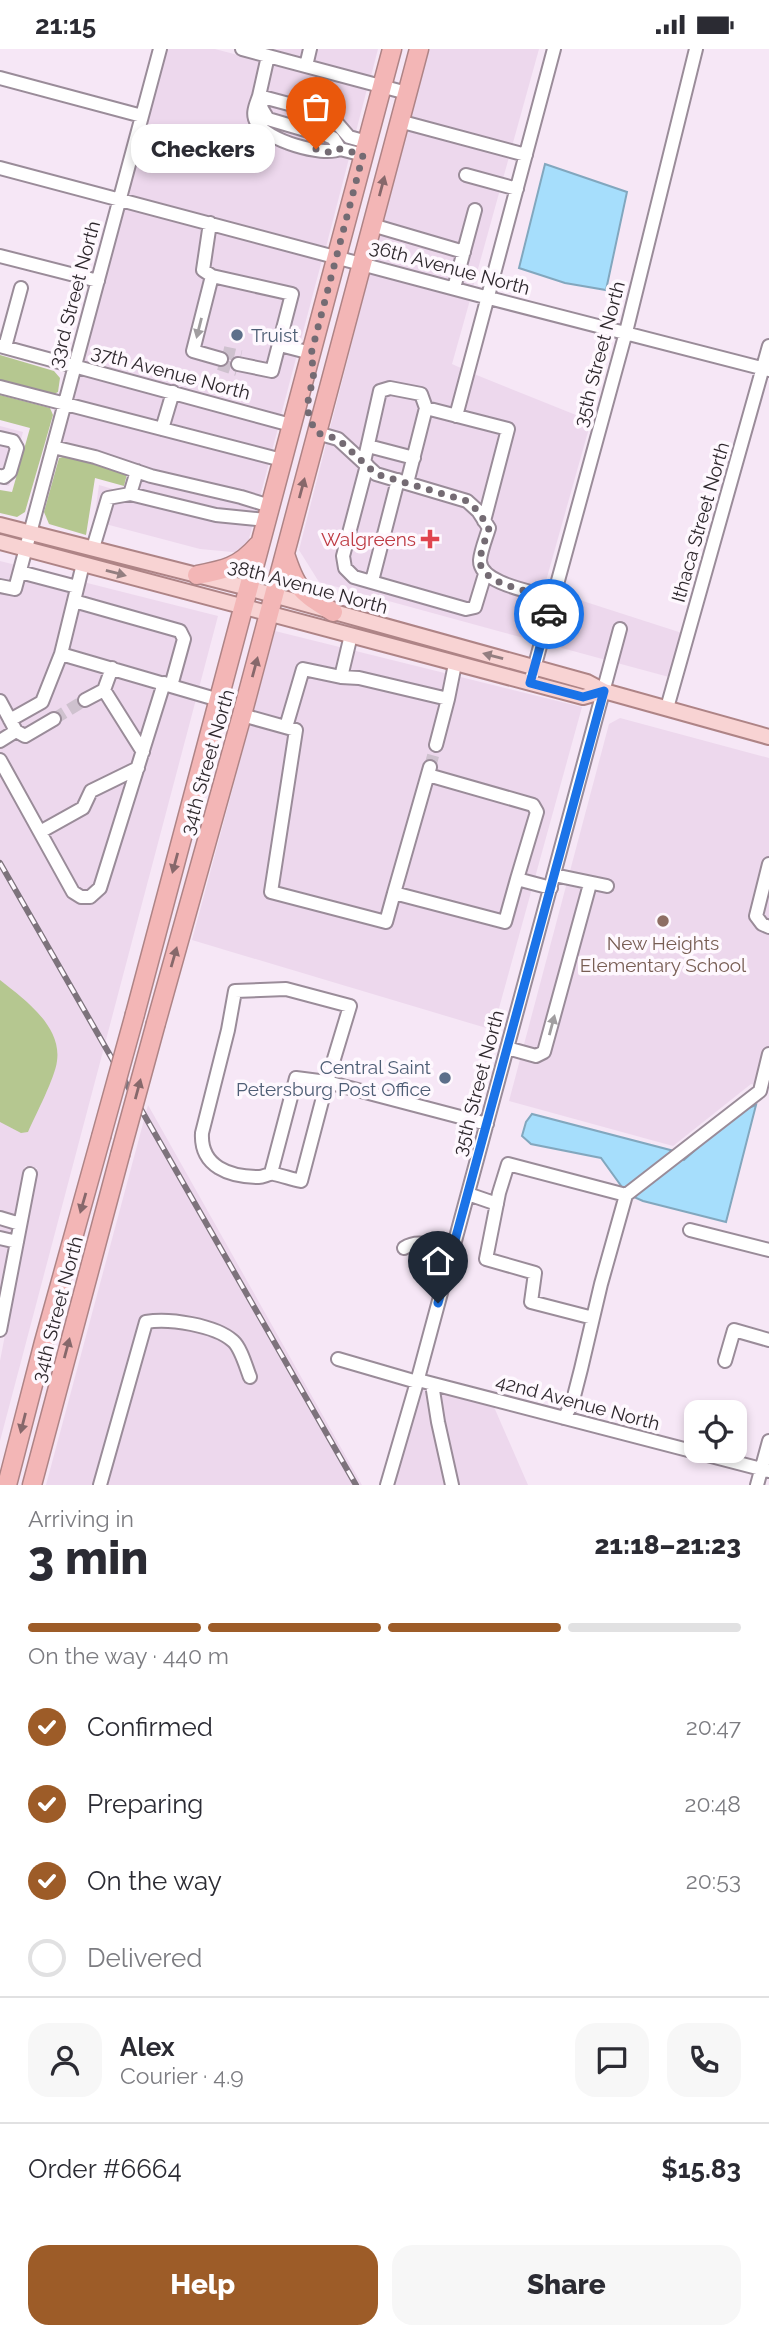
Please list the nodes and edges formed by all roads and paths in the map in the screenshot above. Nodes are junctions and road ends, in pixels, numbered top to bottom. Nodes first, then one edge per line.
1 (160, 49) edge
2 (242, 49) edge
3 (310, 49) edge
4 (392, 49) edge
5 (419, 49) edge
6 (554, 49) edge
7 (696, 49) edge
8 (268, 56) junction
9 (306, 66) junction
10 (0, 78) edge
11 (382, 86) junction
12 (407, 93) junction
13 (259, 96) junction
14 (142, 116) junction
15 (399, 121) junction
16 (340, 149) junction
17 (365, 149) junction
18 (526, 155) junction
19 (0, 168) edge
20 (466, 175) dead end
21 (517, 189) junction
22 (120, 199) junction
23 (475, 210) dead end
24 (210, 223) junction
25 (372, 225) junction
26 (464, 251) junction
27 (0, 256) edge
28 (337, 257) junction
29 (362, 263) junction
30 (212, 276) junction
31 (98, 281) junction
32 (21, 288) dead end
33 (454, 288) junction
34 (489, 298) junction
35 (626, 332) junction
36 (280, 345) junction
37 (769, 346) edge
38 (2, 347) edge
39 (310, 355) junction
40 (218, 358) tunnel mouth
41 (239, 363) tunnel mouth
42 (75, 366) junction
43 (766, 369) edge
44 (0, 387) edge
45 (173, 393) junction
46 (65, 405) junction
47 (426, 408) junction
48 (456, 416) junction
49 (291, 425) junction
50 (162, 429) junction
51 (317, 433) junction
52 (0, 438) edge
53 (368, 446) junction
54 (53, 447) junction
55 (414, 458) junction
56 (282, 460) junction
57 (365, 463) junction
58 (137, 471) junction
59 (0, 476) edge
60 (402, 482) junction
61 (130, 494) junction
62 (268, 513) junction
63 (484, 520) junction
64 (0, 525) edge
65 (30, 533) junction
66 (0, 542) edge
67 (260, 542) junction
68 (93, 548) junction
69 (26, 549) junction
70 (285, 554) junction
71 (83, 564) junction
72 (20, 572) junction
73 (485, 574) junction
74 (197, 575) junction
75 (372, 581) junction
76 (0, 586) edge
77 (78, 587) junction
78 (248, 588) junction
79 (274, 595) junction
80 (553, 598) junction
81 (74, 601) junction
82 (243, 608) junction
83 (333, 612) junction
84 (269, 614) junction
85 (620, 629) dead end
86 (351, 635) junction
87 (61, 654) junction
88 (455, 664) junction
89 (534, 667) junction
90 (112, 668) junction
91 (341, 677) junction
92 (530, 683) junction
93 (168, 685) junction
94 (104, 690) junction
95 (604, 691) junction
96 (448, 699) junction
97 (85, 700) tunnel mouth
98 (219, 700) junction
99 (0, 701) edge
100 (667, 708) junction
101 (242, 715) junction
102 (54, 719) tunnel mouth
103 (13, 726) junction
104 (286, 727) junction
105 (769, 737) edge
106 (0, 741) edge
107 (436, 745) tunnel mouth
108 (143, 751) junction
109 (0, 760) edge
110 (138, 768) junction
111 (40, 832) junction
112 (769, 865) edge
113 (517, 879) junction
114 (552, 882) junction
115 (590, 884) junction
116 (607, 886) dead end
117 (394, 893) junction
118 (769, 927) edge
119 (507, 1048) junction
120 (769, 1054) edge
121 (327, 1082) junction
122 (764, 1092) edge
123 (487, 1124) junction
124 (271, 1173) junction
125 (30, 1174) dead end
126 (468, 1194) junction
127 (626, 1195) junction
128 (497, 1204) junction
129 (0, 1218) edge
130 (20, 1223) junction
131 (690, 1230) dead end
132 (0, 1238) edge
133 (17, 1243) junction
134 (404, 1248) dead end
135 (769, 1250) edge
136 (452, 1252) junction
137 (6, 1264) edge
138 (593, 1318) junction
139 (1, 1322) edge
140 (769, 1340) edge
141 (338, 1359) dead end
142 (725, 1361) dead end
143 (250, 1377) dead end
144 (417, 1381) junction
145 (432, 1384) junction
146 (564, 1418) junction
147 (769, 1441) edge
148 (765, 1470) edge
149 (7, 1485) edge
150 (32, 1485) edge
151 (100, 1485) edge
152 (387, 1485) edge
153 (452, 1485) edge
154 (757, 1485) edge

1 - 14 street, 33rd Street North
2 - 8 street
3 - 9 street
4 - 11 highway, 34th Street North
5 - 12 highway, 34th Street North
6 - 18 street
7 - 35 street, 35th Street North
8 - 9 street
8 - 13 street
9 - 11 street
10 - 14 street
11 - 12 street
11 - 17 highway, 34th Street North
12 - 15 highway, 34th Street North
13 - 16 street
13 - 16 street
13 - 17 street
14 - 22 street, 33rd Street North
15 - 18 street
25 -> 15 highway, 34th Street North
16 - 17 street
17 - 28 highway, 34th Street North
18 - 21 street
19 - 22 street, 36th Avenue North
20 - 21 street
21 - 34 street
22 - 24 street, 36th Avenue North
22 - 31 street, 33rd Street North
23 - 26 street
24 - 28 street, 36th Avenue North
24 - 30 street
25 - 26 street
25 - 29 highway, 34th Street North
26 - 33 street
27 - 31 street
28 - 29 street, 36th Avenue North
28 - 39 highway, 34th Street North
29 - 33 street, 36th Avenue North
29 - 51 highway, 34th Street North
30 - 36 street
30 -> 40 street
31 - 42 street, 33rd Street North
32 - 38 street
33 - 34 street, 36th Avenue North
34 - 35 street, 36th Avenue North
34 - 48 street
35 - 43 street, 36th Avenue North
35 - 80 street, 35th Street North
36 - 39 street
36 - 41 street
37 - 43 street, Ithaca Street North
38 - 42 street, 37th Avenue North
39 - 49 highway, 34th Street North
39 - 51 highway
42 - 45 street, 37th Avenue North
42 - 46 street, 33rd Street North
43 - 100 street, Ithaca Street North
44 - 46 street
45 - 49 street, 37th Avenue North
45 - 50 street
46 - 50 street
46 - 54 street, 33rd Street North
47 - 48 street
47 - 53 street
47 - 55 street
48 - 63 street
49 - 56 highway, 34th Street North
50 - 56 street
51 - 57 street
70 -> 51 highway, 34th Street North
52 - 59 street
53 - 55 street
53 - 57 street
54 - 58 street
54 - 65 street, 33rd Street North
55 - 60 street
56 - 62 highway, 34th Street North
57 - 60 street
57 - 75 street
58 - 61 street
58 - 62 street
60 - 63 street
60 - 75 street
61 - 62 street
61 - 68 street
62 - 67 highway, 34th Street North
63 - 73 street
64 - 65 main road, 38th Avenue North
65 - 68 main road, 38th Avenue North
65 - 69 street, 33rd Street North
66 - 69 main road, 38th Avenue North
67 - 74 highway
67 - 78 highway, 34th Street North
68 - 74 main road, 38th Avenue North
69 - 71 main road, 38th Avenue North
69 - 72 street, 33rd Street North
70 - 79 highway, 34th Street North
70 - 83 highway
71 - 77 street
71 -> 82 main road, 38th Avenue North
72 - 76 street
72 - 77 street
73 - 75 street
73 - 80 street
74 - 78 main road, 38th Avenue North
77 - 81 street
78 - 79 main road, 38th Avenue North
78 - 82 highway, 34th Street North
79 - 83 main road, 38th Avenue North
79 - 84 highway, 34th Street North
80 - 89 street, 35th Street North
81 - 87 street
81 - 93 street
82 - 84 main road, 38th Avenue North
82 - 98 highway, 34th Street North
89 -> 83 main road, 38th Avenue North
84 - 86 main road, 38th Avenue North
101 -> 84 highway, 34th Street North
85 - 95 street, 35th Street North
86 - 88 main road, 38th Avenue North
86 - 91 street
87 - 90 street
87 - 103 street
88 - 92 main road, 38th Avenue North
88 - 96 street
89 - 92 street, 35th Street North
89 - 95 main road, 38th Avenue North
90 - 93 street
90 - 94 street
91 - 96 street
91 - 104 street
92 - 95 main road, 38th Avenue North
93 - 98 street
93 - 108 street
94 - 97 street
94 - 108 street
95 - 100 main road, 38th Avenue North
95 - 114 street, 35th Street North
96 - 107 street
98 -> 149 highway, 34th Street North, bridge
99 - 103 street
100 - 105 main road, 38th Avenue North
101 - 104 street
150 -> 101 highway, 34th Street North, bridge
102 - 103 street
103 - 106 street
104 - 117 street
108 - 110 street
109 - 111 street
110 - 111 street
110 - 111 street
112 - 118 street
113 - 114 street
113 - 117 street
113 - 117 street
114 - 115 street
114 - 119 street, 35th Street North
115 - 116 street
119 -> 115 street
119 - 123 street, 35th Street North
120 - 122 street
121 - 123 street
121 - 124 street
121 - 124 street
121 - 124 street
122 - 127 street
123 - 126 street, 35th Street North
125 - 130 street
126 - 128 street
126 - 136 street, 35th Street North
127 - 128 street
127 - 138 street
128 - 138 street
129 - 130 street
130 - 133 street
131 - 135 street
132 - 133 street
133 - 137 street
134 - 136 street
136 - 144 street, 35th Street North
137 - 139 street
138 - 146 street
140 - 142 street
141 - 144 street, 42nd Avenue North
143 - 151 street
144 - 145 street, 42nd Avenue North
144 - 152 street, 35th Street North
145 - 146 street, 42nd Avenue North
145 - 153 street
146 - 148 street, 42nd Avenue North
147 - 148 street
148 - 154 street

